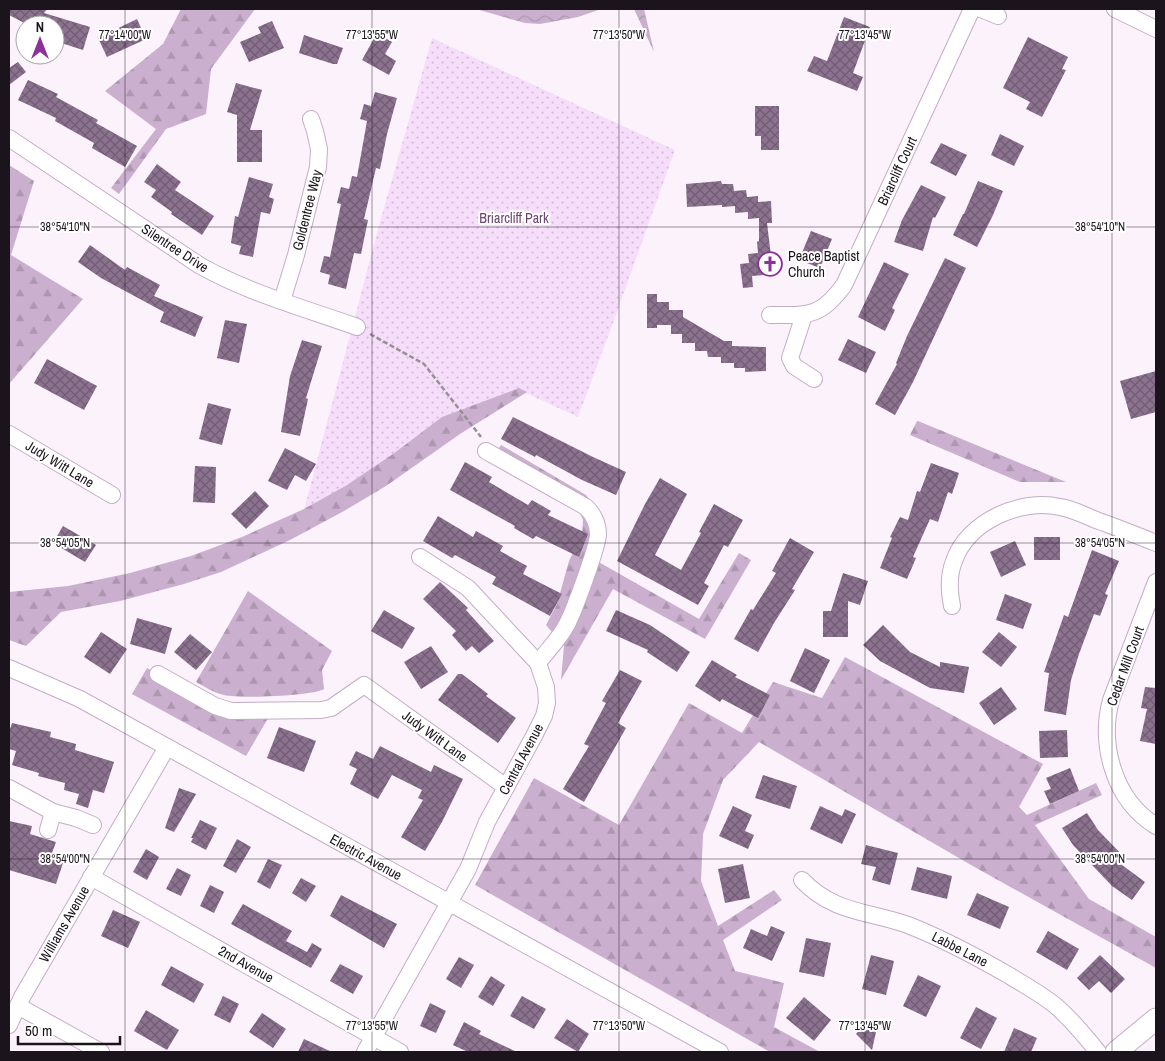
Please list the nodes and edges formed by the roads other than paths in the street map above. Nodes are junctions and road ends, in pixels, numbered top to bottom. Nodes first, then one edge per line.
1 (972, 9) edge
2 (981, 9) edge
3 (1115, 9) edge
4 (998, 16) dead end
5 (1156, 29) edge
6 (311, 119) dead end
7 (9, 138) edge
8 (282, 301) junction
9 (770, 315) dead end
10 (804, 315) junction
11 (357, 327) road end
12 (814, 379) dead end
13 (9, 434) edge
14 (486, 451) road end
15 (112, 495) dead end
16 (1156, 543) edge
17 (420, 557) dead end
18 (1156, 582) edge
19 (952, 606) dead end
20 (538, 663) junction
21 (9, 668) edge
22 (158, 674) dead end
23 (167, 747) junction
24 (506, 787) junction
25 (9, 788) edge
26 (53, 812) junction
27 (93, 825) dead end
28 (1156, 826) edge
29 (48, 830) dead end
30 (91, 877) junction
31 (802, 880) dead end
32 (449, 903) junction
33 (16, 998) edge
34 (1156, 1019) edge
35 (9, 1024) edge
36 (374, 1036) junction
37 (101, 1052) edge
38 (364, 1052) edge
39 (400, 1052) edge
40 (720, 1052) edge
41 (1098, 1052) edge
42 (1116, 1052) edge

1 - 10 street, Briarcliff Court
2 - 4 street
3 - 5 street
6 - 8 street, Goldentree Way
7 - 8 street, Silentree Drive
8 - 11 street, Silentree Drive
9 - 10 street
10 - 12 street
13 - 15 street, Judy Witt Lane
14 - 20 street
16 - 19 street
17 - 20 street
18 - 28 street, Cedar Mill Court
20 - 24 street, Central Avenue
21 - 23 street, Electric Avenue
22 - 24 street, Judy Witt Lane
23 - 30 street, Williams Avenue
23 - 32 street, Electric Avenue
24 - 32 street, Central Avenue
25 - 26 street
26 - 27 street
26 - 29 street
30 - 33 street, Williams Avenue
30 - 36 street, 2nd Avenue
31 - 41 street, Labbe Lane
32 - 36 street, Central Avenue
32 - 40 street, Electric Avenue
33 - 35 street, Williams Avenue
33 - 37 street
34 - 42 main road
36 - 38 street, Central Avenue
36 - 39 street, 2nd Avenue

